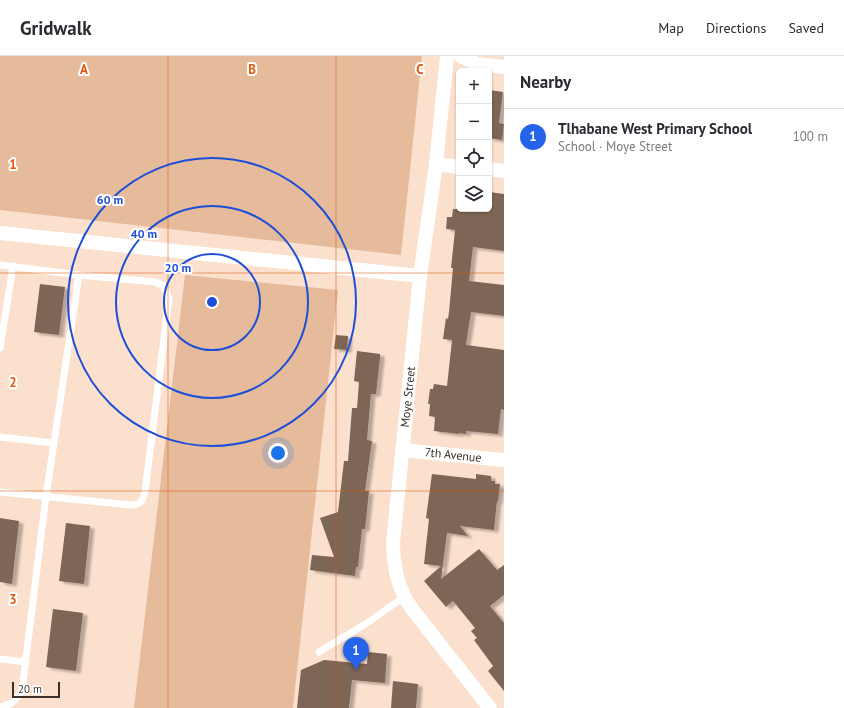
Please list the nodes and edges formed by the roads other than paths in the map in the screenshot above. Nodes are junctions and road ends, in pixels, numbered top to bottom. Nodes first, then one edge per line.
1 (448, 56) edge
2 (460, 56) edge
3 (504, 67) edge
4 (436, 164) junction
5 (456, 166) edge
6 (492, 169) edge
7 (504, 171) edge
8 (0, 233) edge
9 (0, 265) edge
10 (13, 266) junction
11 (79, 275) junction
12 (420, 276) junction
13 (1, 331) edge
14 (0, 348) edge
15 (0, 437) edge
16 (53, 443) junction
17 (402, 450) junction
18 (504, 460) edge
19 (0, 492) edge
20 (46, 496) junction
21 (404, 597) junction
22 (319, 652) dead end
23 (0, 659) edge
24 (26, 662) junction
25 (0, 707) edge
26 (490, 708) edge

1 - 4 street, Moye Street
2 - 3 street
4 - 5 street
4 - 12 street, Moye Street
6 - 7 street
8 - 12 street
9 - 10 lane
10 - 11 lane
10 - 13 lane
11 - 16 lane
11 - 20 lane
12 - 17 street, Moye Street
13 - 14 lane
15 - 16 lane
16 - 20 lane
17 - 18 street, 7th Avenue
17 - 21 street, Moye Street
19 - 20 lane
20 - 24 lane
21 - 22 lane
21 - 26 street, Moye Street
23 - 24 lane
24 - 25 lane

